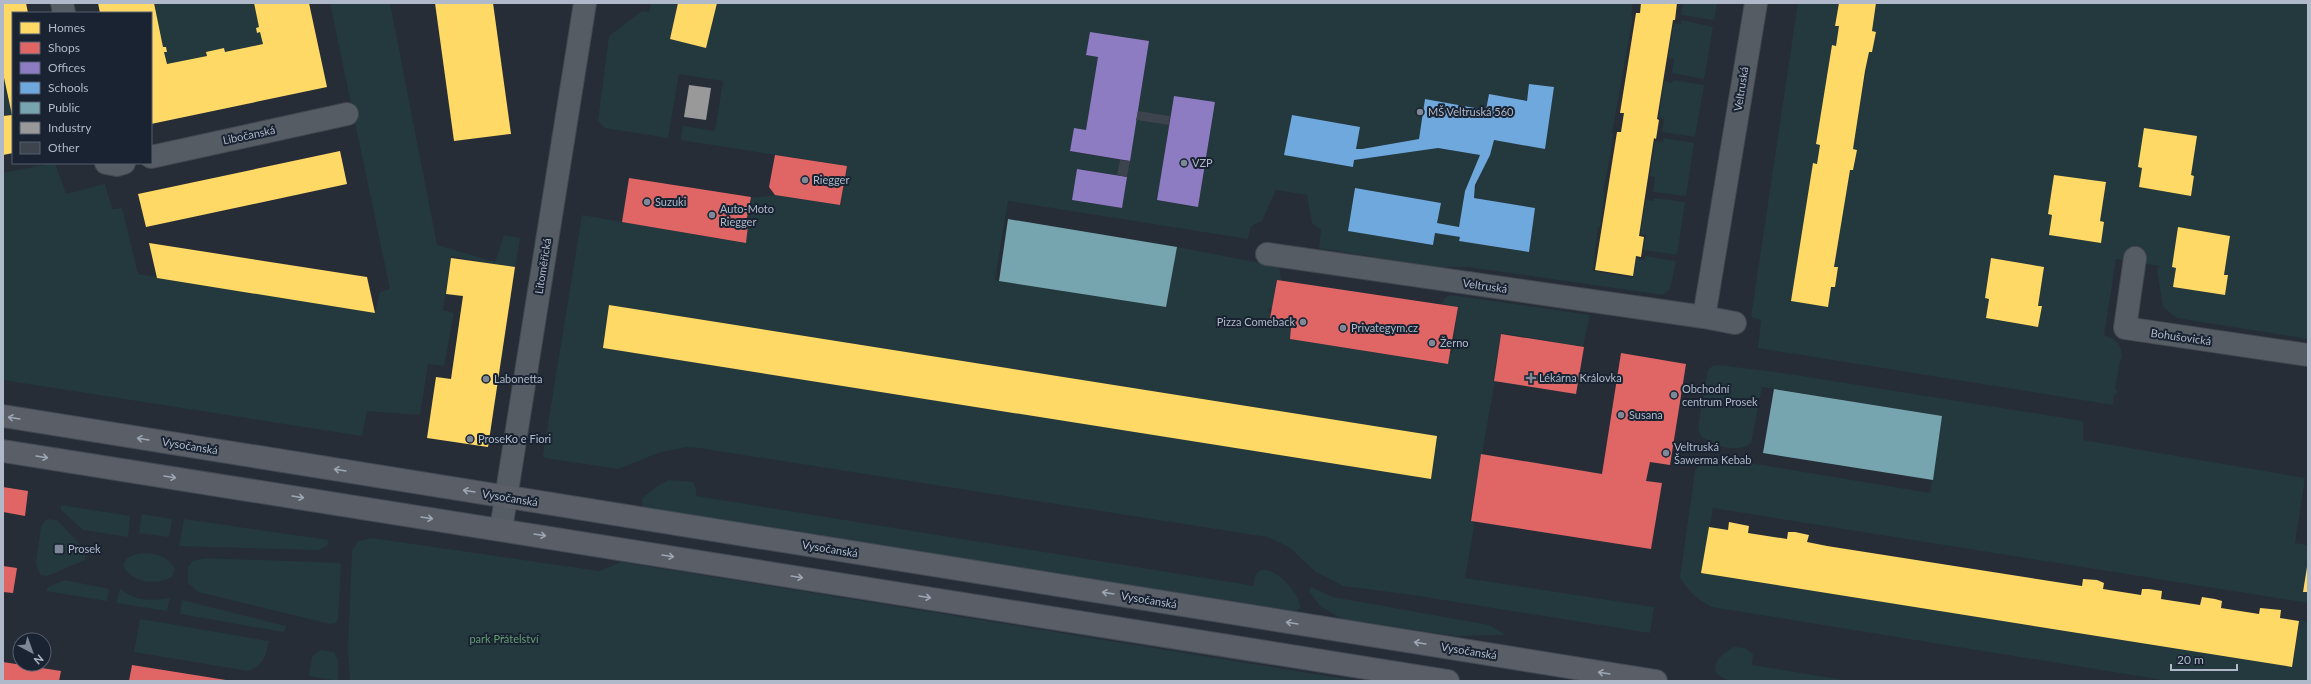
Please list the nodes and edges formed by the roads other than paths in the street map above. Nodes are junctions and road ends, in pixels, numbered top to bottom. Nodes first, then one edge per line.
1 (585, 3) edge
2 (1756, 3) edge
3 (347, 114) dead end
4 (152, 157) edge
5 (1267, 254) dead end
6 (2135, 258) dead end
7 (1704, 316) junction
8 (1735, 323) dead end
9 (2308, 355) edge
10 (3, 416) edge
11 (3, 451) edge
12 (507, 497) junction
13 (501, 529) junction
14 (1448, 681) edge
15 (1656, 681) edge

1 - 12 street, Litoměřická
2 - 7 street, Veltruská
3 - 4 street, Libočanská
5 - 7 street, Veltruská
6 - 9 street, Bohušovická
7 - 8 street, Veltruská
12 -> 10 main road, Vysočanská
11 -> 13 main road
12 - 13 street, Litoměřická
15 -> 12 main road, Vysočanská
13 -> 14 main road

